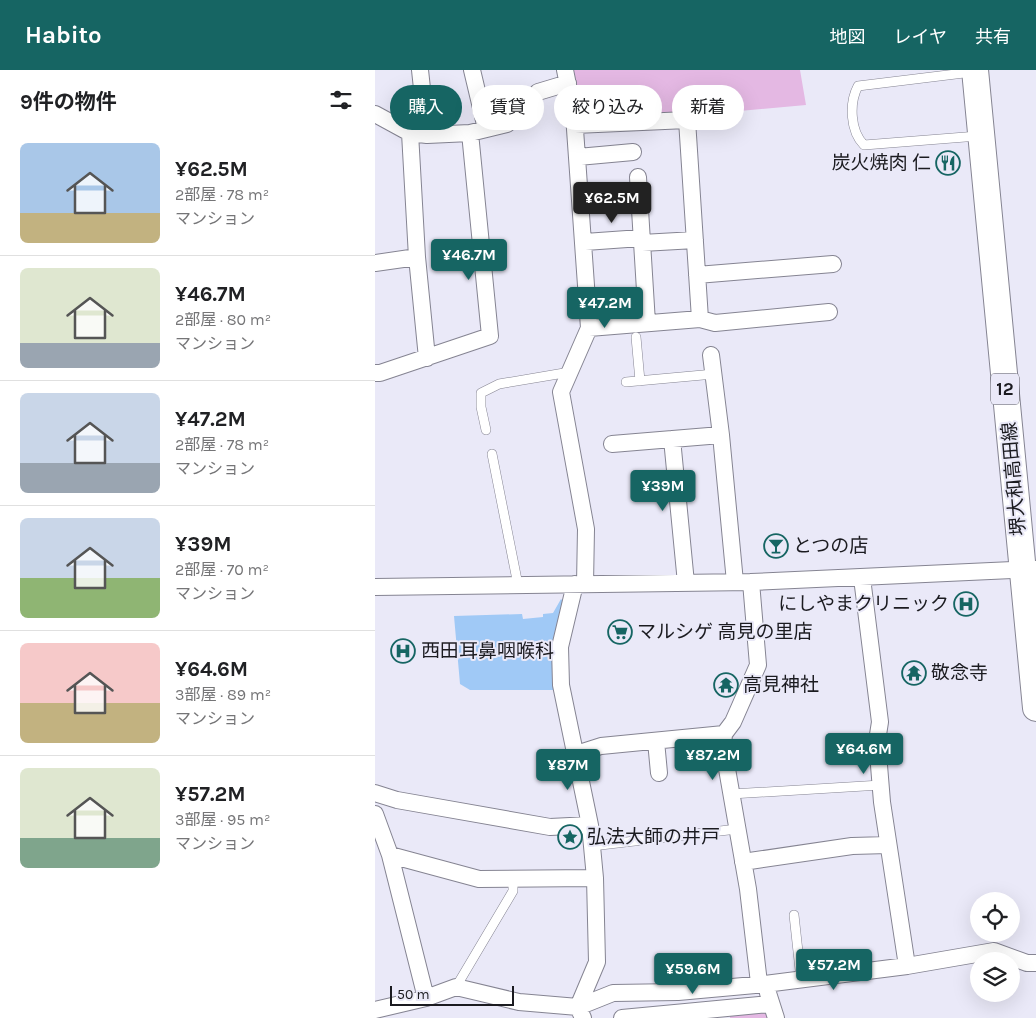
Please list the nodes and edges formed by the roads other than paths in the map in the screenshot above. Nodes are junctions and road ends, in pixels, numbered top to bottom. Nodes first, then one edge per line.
1 (420, 70) edge
2 (472, 70) edge
3 (975, 71) edge
4 (566, 76) edge
5 (375, 114) edge
6 (662, 121) edge
7 (575, 130) edge
8 (478, 131) junction
9 (410, 133) junction
10 (981, 135) junction
11 (427, 136) junction
12 (633, 152) dead end
13 (578, 157) junction
14 (638, 177) dead end
15 (642, 240) junction
16 (695, 240) junction
17 (585, 242) junction
18 (417, 257) junction
19 (375, 263) edge
20 (833, 264) dead end
21 (697, 275) junction
22 (829, 312) dead end
23 (700, 319) junction
24 (647, 323) junction
25 (589, 328) junction
26 (636, 336) dead end
27 (711, 355) dead end
28 (427, 358) junction
29 (570, 372) junction
30 (375, 373) edge
31 (713, 374) junction
32 (640, 381) junction
33 (626, 382) dead end
34 (486, 430) dead end
35 (721, 435) junction
36 (673, 439) junction
37 (612, 444) dead end
38 (492, 454) dead end
39 (1029, 569) edge
40 (862, 578) junction
41 (735, 582) junction
42 (751, 582) junction
43 (686, 583) junction
44 (580, 584) junction
45 (518, 585) junction
46 (375, 587) edge
47 (1036, 708) edge
48 (725, 734) junction
49 (656, 741) junction
50 (576, 754) junction
51 (659, 773) dead end
52 (881, 785) junction
53 (375, 793) edge
54 (731, 794) junction
55 (375, 814) edge
56 (590, 825) junction
57 (737, 829) junction
58 (888, 845) junction
59 (592, 846) junction
60 (390, 855) junction
61 (743, 862) junction
62 (595, 878) junction
63 (513, 879) junction
64 (794, 915) dead end
65 (1036, 963) edge
66 (907, 966) junction
67 (801, 979) junction
68 (762, 984) junction
69 (456, 987) junction
70 (426, 998) junction
71 (375, 1010) edge
72 (773, 1011) edge
73 (581, 1013) edge
74 (660, 1016) edge
75 (622, 1018) edge

1 - 11 street
2 - 8 street
3 - 10 main road, 堺大和高田線 / 12
3 - 10 lane
4 - 8 street
5 - 9 street
6 - 16 street
7 - 13 street
8 - 11 street
8 - 28 street
9 - 11 street
9 - 18 street
10 - 39 main road, 堺大和高田線 / 12
12 - 13 street
13 - 17 street
14 - 15 street
15 - 16 street
15 - 17 street
15 - 24 street
16 - 21 street
17 - 25 street
18 - 19 street
18 - 28 street
20 - 21 street
21 - 23 street
22 - 23 street
23 - 24 street
24 - 25 street
25 - 29 street
26 - 32 lane
27 - 31 street
28 - 30 street
29 - 34 lane
29 - 44 street
31 - 32 lane
31 - 35 street
32 - 33 lane
35 - 36 street
35 - 41 street
36 - 37 street
36 - 43 street
38 - 45 lane
39 - 40 street
39 - 47 main road, 堺大和高田線 / 12
40 - 42 street
40 - 52 street
41 - 42 street
41 - 43 street
42 - 48 street
43 - 44 street
44 - 45 street
44 - 50 street
45 - 46 street
48 - 49 street
48 - 54 street
49 - 50 street
49 - 51 street
50 - 56 street
52 - 54 lane
52 - 58 street
53 - 56 street
54 - 57 street
55 - 60 street
56 - 59 street
57 - 59 lane
57 - 61 street
58 - 61 street
58 - 66 street
59 - 62 street
60 - 63 street
60 - 70 street
61 - 68 street
62 - 63 street
62 - 73 street
63 - 69 lane
64 - 67 lane
65 - 66 street
66 - 67 street
67 - 68 street
68 - 72 street
68 - 73 street
69 - 70 street
69 - 73 street
70 - 71 street
72 - 74 street
74 - 75 street

